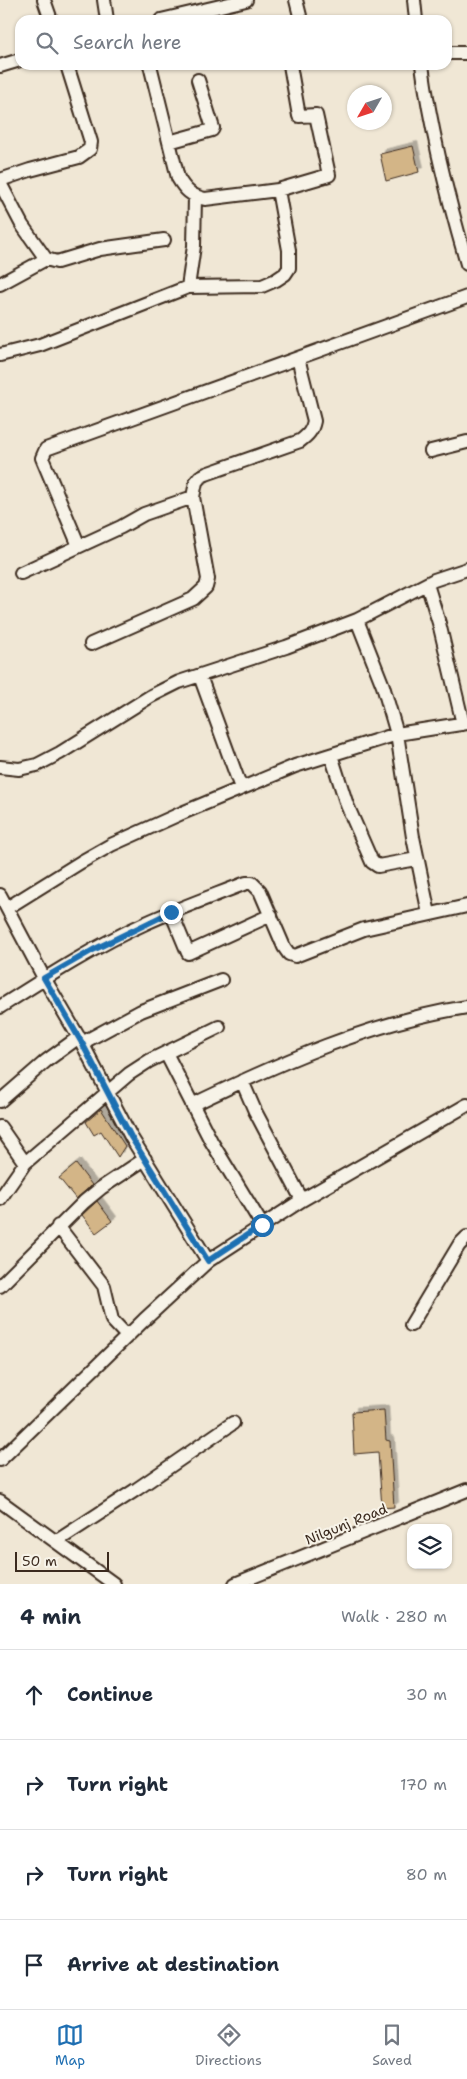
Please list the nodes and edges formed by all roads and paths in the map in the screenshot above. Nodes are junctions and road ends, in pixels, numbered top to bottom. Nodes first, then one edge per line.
1 (44, 0) edge
2 (104, 0) edge
3 (246, 0) edge
4 (296, 0) edge
5 (414, 0) edge
6 (204, 5) edge
7 (49, 15) edge
8 (106, 15) edge
9 (175, 15) edge
10 (300, 15) edge
11 (416, 15) edge
12 (452, 53) edge
13 (467, 53) edge
14 (15, 62) edge
15 (0, 66) edge
16 (68, 70) edge
17 (151, 70) edge
18 (291, 70) edge
19 (423, 70) edge
20 (198, 80) dead end
21 (169, 142) junction
22 (0, 181) edge
23 (278, 190) junction
24 (195, 197) junction
25 (164, 240) dead end
26 (46, 259) junction
27 (467, 264) edge
28 (0, 284) edge
29 (188, 287) junction
30 (467, 297) edge
31 (0, 355) edge
32 (298, 358) junction
33 (467, 442) edge
34 (431, 451) dead end
35 (193, 497) junction
36 (79, 546) junction
37 (467, 569) edge
38 (22, 573) dead end
39 (426, 584) junction
40 (357, 620) junction
41 (92, 644) dead end
42 (200, 676) junction
43 (465, 723) edge
44 (397, 734) junction
45 (331, 755) junction
46 (0, 767) edge
47 (241, 788) junction
48 (417, 859) junction
49 (0, 895) edge
50 (467, 906) edge
51 (7, 908) junction
52 (171, 912) junction
53 (430, 914) junction
54 (271, 915) junction
55 (44, 978) junction
56 (220, 980) dead end
57 (467, 1007) edge
58 (0, 1008) edge
59 (219, 1027) dead end
60 (80, 1040) junction
61 (166, 1054) junction
62 (242, 1081) junction
63 (107, 1091) junction
64 (0, 1101) edge
65 (192, 1105) junction
66 (467, 1105) edge
67 (0, 1127) edge
68 (145, 1160) junction
69 (25, 1163) junction
70 (0, 1198) edge
71 (302, 1200) junction
72 (262, 1225) junction
73 (58, 1226) junction
74 (467, 1237) edge
75 (208, 1261) junction
76 (0, 1286) edge
77 (411, 1325) dead end
78 (127, 1336) junction
79 (233, 1423) dead end
80 (0, 1460) edge
81 (467, 1490) edge
82 (0, 1501) edge
83 (57, 1541) junction
84 (114, 1584) edge
85 (235, 1584) edge

1 - 7 street
2 - 8 street
3 - 6 street
4 - 10 street
5 - 11 street
6 - 9 street
12 - 13 street
14 - 15 street
16 - 22 street
17 - 21 street
18 - 23 street
19 - 27 street
20 - 21 street
21 - 24 street
22 - 26 street
23 - 24 street
23 - 29 street
24 - 29 street
25 - 26 street
26 - 28 street
29 - 31 street
30 - 32 street
32 - 35 street
32 - 36 street
33 - 34 street
35 - 36 street
35 - 41 street
36 - 38 street
37 - 39 street
39 - 40 street
39 - 43 street
40 - 42 street
40 - 44 street
42 - 46 street
42 - 47 street
43 - 44 street
44 - 45 street
44 - 48 street
45 - 47 street
45 - 48 street
47 - 51 street
48 - 53 street
49 - 51 street
50 - 53 street
51 - 55 street
52 - 54 street
52 - 54 street
52 - 55 street
53 - 54 street
55 - 58 street
55 - 60 street
56 - 60 street
57 - 62 street
59 - 61 street
60 - 63 street
60 - 64 street
61 - 63 street
61 - 65 street
62 - 65 street
62 - 71 street
63 - 68 street
63 - 69 street
65 - 72 street
66 - 71 street
67 - 69 street
68 - 73 street
68 - 75 street
69 - 70 street
71 - 72 street
72 - 75 street
73 - 76 street
73 - 78 street
74 - 77 street
75 - 78 street
78 - 80 street
79 - 83 street
81 - 85 street, Nilgunj Road
82 - 83 street
83 - 84 street

